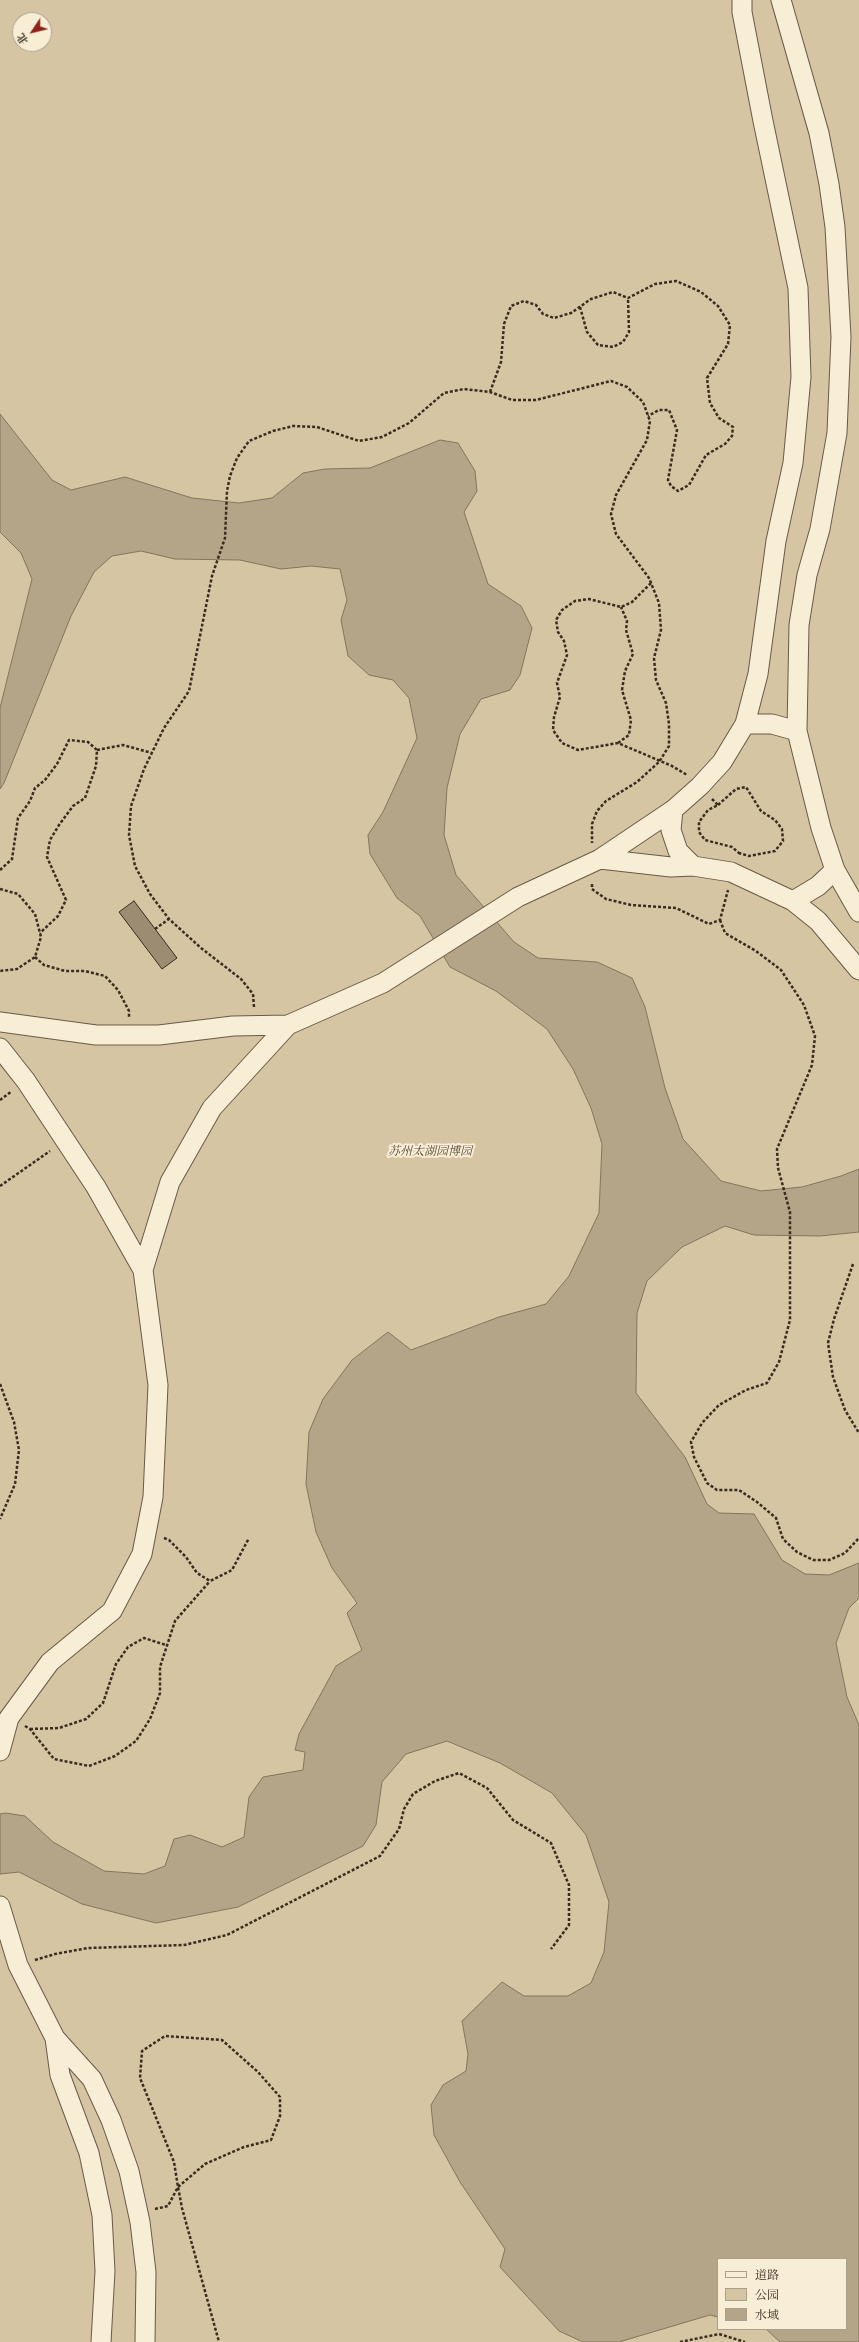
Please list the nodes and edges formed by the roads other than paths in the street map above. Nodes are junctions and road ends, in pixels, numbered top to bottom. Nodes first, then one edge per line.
1 (742, 0) edge
2 (781, 0) edge
3 (745, 724) junction
4 (797, 731) junction
5 (673, 810) junction
6 (596, 861) junction
7 (693, 866) junction
8 (835, 870) junction
9 (793, 901) junction
10 (859, 912) edge
11 (859, 970) edge
12 (0, 1022) edge
13 (288, 1025) junction
14 (0, 1048) edge
15 (143, 1270) junction
16 (0, 1751) edge
17 (0, 1906) edge
18 (55, 2038) junction
19 (101, 2342) edge
20 (145, 2342) edge

1 - 3 street
2 - 4 street
3 - 4 street
3 - 5 street
4 - 8 street
5 - 6 street
5 - 7 street
6 - 7 street
6 - 13 street
7 - 9 street
8 - 9 street
8 - 10 street
9 - 11 street
12 - 13 street
13 - 15 street
14 - 15 street
15 - 16 street
17 - 18 street
18 - 19 street
18 - 20 street

